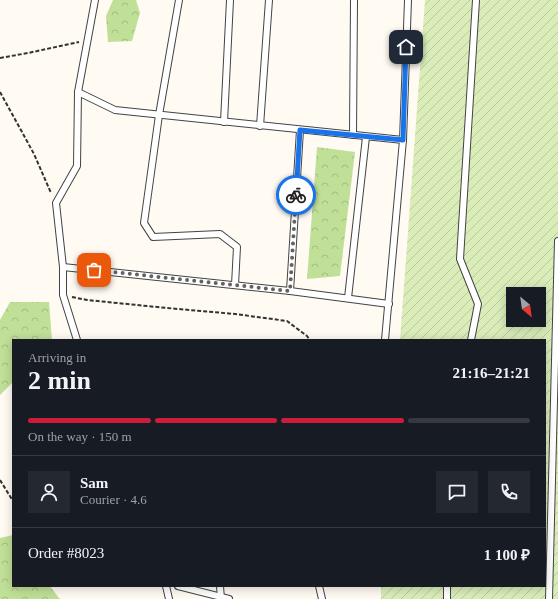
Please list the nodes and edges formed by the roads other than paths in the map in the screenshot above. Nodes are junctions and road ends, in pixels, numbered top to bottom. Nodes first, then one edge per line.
1 (95, 0) edge
2 (179, 0) edge
3 (230, 0) edge
4 (268, 0) edge
5 (354, 0) edge
6 (408, 0) edge
7 (476, 0) edge
8 (78, 92) junction
9 (159, 115) junction
10 (224, 122) junction
11 (260, 126) junction
12 (300, 130) junction
13 (353, 136) junction
14 (366, 137) junction
15 (403, 140) junction
16 (558, 241) edge
17 (63, 267) junction
18 (235, 285) junction
19 (290, 291) junction
20 (348, 298) junction
21 (389, 304) junction
22 (77, 339) edge
23 (385, 339) edge
24 (471, 339) edge
25 (166, 587) edge
26 (182, 587) edge
27 (220, 587) edge
28 (319, 587) edge
29 (447, 587) edge
30 (221, 598) edge
31 (169, 599) edge
32 (229, 599) edge
33 (322, 599) edge
34 (447, 599) edge
35 (549, 599) edge

1 - 8 lane
2 - 9 lane
3 - 10 lane
4 - 11 lane
5 - 13 lane
6 - 15 lane
7 - 24 lane
8 - 9 lane
8 - 17 lane
9 - 10 lane
9 - 18 lane
10 - 11 lane
11 - 12 lane
12 - 13 lane
12 - 19 lane
13 - 14 lane
14 - 15 lane
14 - 20 lane
15 - 21 lane
16 - 35 lane
17 - 18 lane
17 - 22 lane
18 - 19 lane
19 - 20 lane
20 - 21 lane
21 - 23 lane
25 - 31 lane
26 - 30 lane
27 - 30 lane
28 - 33 lane
29 - 34 lane
30 - 32 lane

